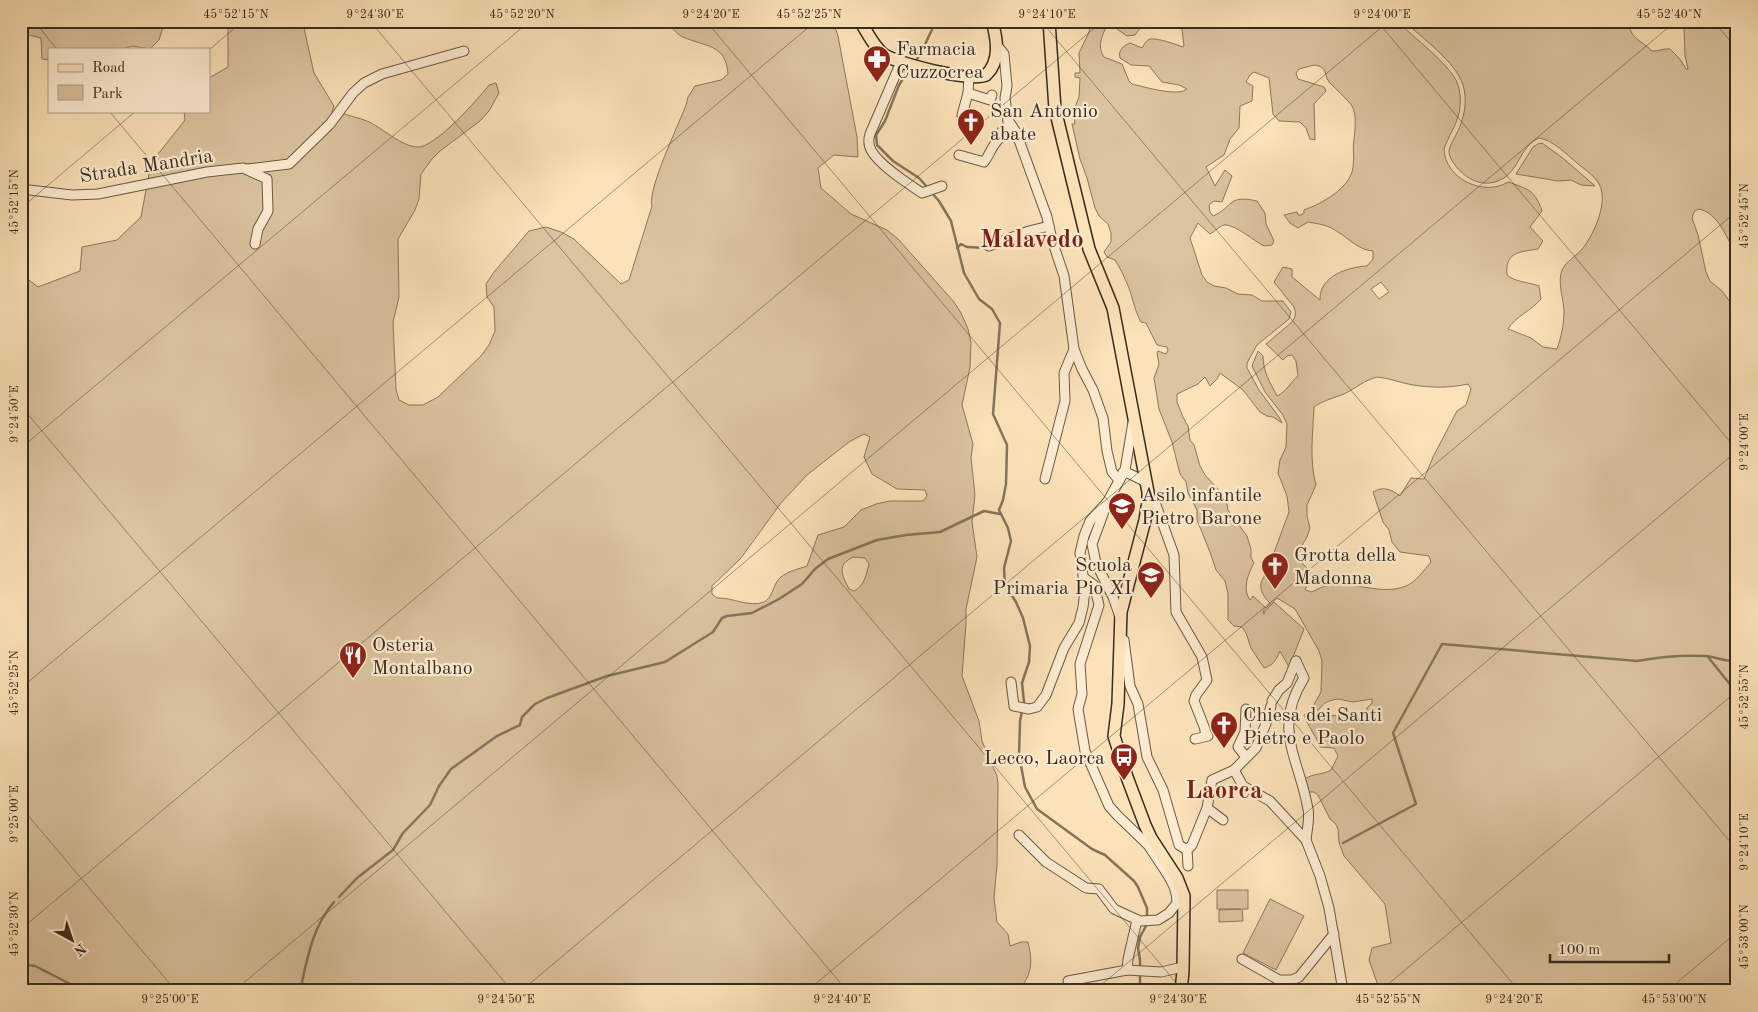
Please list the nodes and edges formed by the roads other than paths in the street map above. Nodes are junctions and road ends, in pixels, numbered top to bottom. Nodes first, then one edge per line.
1 (860, 21) edge
2 (992, 21) edge
3 (1050, 21) edge
4 (996, 44) junction
5 (464, 52) dead end
6 (901, 62) junction
7 (969, 76) junction
8 (968, 93) junction
9 (1005, 98) junction
10 (962, 115) dead end
11 (1008, 120) junction
12 (959, 155) dead end
13 (246, 169) junction
14 (21, 188) edge
15 (939, 188) dead end
16 (1049, 226) junction
17 (255, 244) dead end
18 (989, 246) dead end
19 (1074, 349) junction
20 (1134, 414) junction
21 (1121, 476) junction
22 (1045, 479) dead end
23 (1146, 482) junction
24 (1108, 501) junction
25 (1148, 502) junction
26 (1084, 578) junction
27 (1121, 621) junction
28 (1011, 682) dead end
29 (1051, 694) dead end
30 (1033, 708) junction
31 (1246, 709) dead end
32 (1195, 739) dead end
33 (1246, 757) junction
34 (1234, 770) junction
35 (1207, 808) junction
36 (1223, 820) dead end
37 (1019, 835) dead end
38 (1306, 840) junction
39 (1187, 850) junction
40 (1188, 866) dead end
41 (1169, 871) junction
42 (1139, 921) junction
43 (1334, 934) junction
44 (1242, 959) dead end
45 (1183, 967) junction
46 (1136, 970) junction
47 (1068, 981) dead end
48 (1181, 991) edge
49 (1343, 991) edge

1 - 6 main road
2 - 4 main road
3 - 20 main road
4 - 7 main road
4 - 9 street
5 - 13 street, Strada Mandria
6 - 7 main road
6 - 15 street
7 - 8 street
8 - 9 street
8 - 10 street
9 - 11 street
11 - 12 street
11 - 16 street
13 - 14 street, Strada Mandria
13 - 17 street
16 - 18 street
16 - 19 street
19 - 21 street
19 - 22 street
20 - 21 street
20 - 23 main road
21 - 23 street
21 - 24 street
23 - 25 main road
24 - 26 street
24 - 27 street
25 - 27 main road
25 - 32 street
26 - 30 street
26 - 41 street
27 - 39 street
27 - 41 main road
28 - 30 street
29 - 30 street
31 - 33 street
33 - 34 street
33 - 38 street
34 - 35 street
34 - 38 street
35 - 36 street
35 - 39 street
37 - 42 street
38 - 43 street
39 - 40 street
41 - 42 street
41 - 45 main road
42 - 46 street
43 - 44 street
43 - 49 street
45 - 46 street
45 - 48 main road
46 - 47 street

